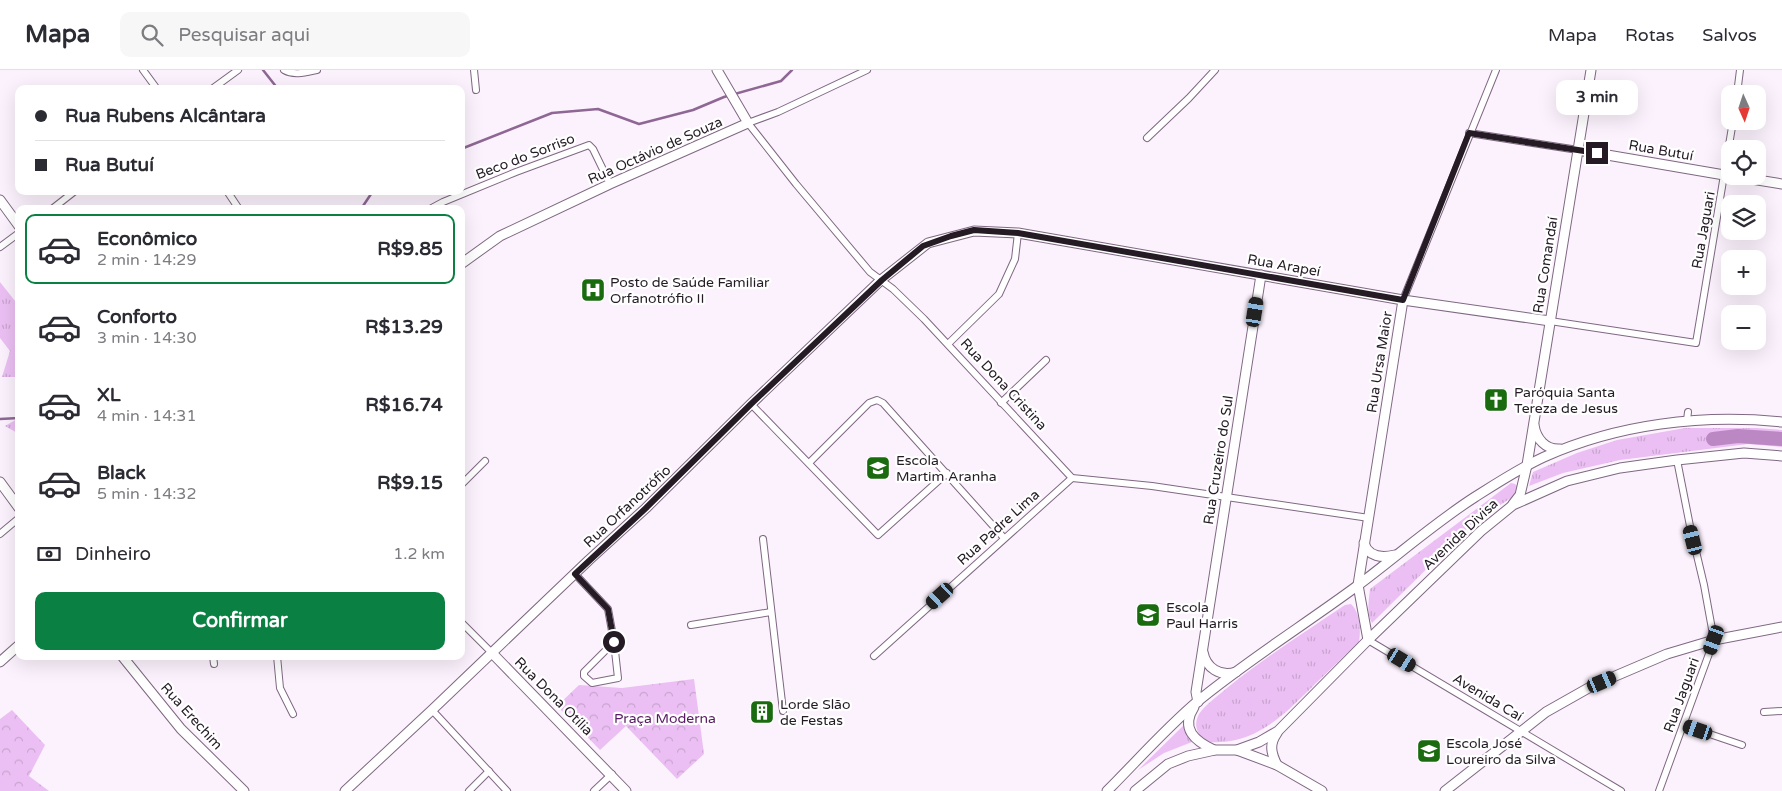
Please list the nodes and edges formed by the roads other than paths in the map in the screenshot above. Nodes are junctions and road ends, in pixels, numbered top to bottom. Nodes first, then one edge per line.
1 (143, 70) edge
2 (238, 70) edge
3 (284, 70) edge
4 (317, 70) edge
5 (474, 70) edge
6 (711, 70) edge
7 (717, 70) edge
8 (867, 70) edge
9 (1215, 70) edge
10 (1496, 70) edge
11 (1591, 70) edge
12 (1740, 70) edge
13 (723, 82) junction
14 (154, 85) edge
15 (217, 85) edge
16 (1738, 85) edge
17 (476, 90) dead end
18 (748, 123) junction
19 (1469, 133) junction
20 (1147, 138) dead end
21 (1578, 150) junction
22 (1721, 175) edge
23 (1766, 182) edge
24 (610, 184) junction
25 (1782, 184) edge
26 (1727, 185) edge
27 (465, 193) edge
28 (70, 195) edge
29 (459, 195) edge
30 (0, 200) edge
31 (57, 205) edge
32 (437, 205) edge
33 (15, 221) edge
34 (1018, 233) junction
35 (15, 236) edge
36 (0, 247) edge
37 (465, 261) edge
38 (1261, 275) junction
39 (882, 280) junction
40 (1403, 300) junction
41 (1550, 321) junction
42 (1696, 343) joint
43 (948, 344) junction
44 (1046, 360) dead end
45 (1001, 403) junction
46 (751, 404) junction
47 (1534, 422) junction
48 (1782, 422) edge
49 (1562, 449) junction
50 (1782, 456) edge
51 (1677, 460) junction
52 (485, 461) dead end
53 (809, 463) junction
54 (1527, 465) junction
55 (946, 473) junction
56 (1072, 478) junction
57 (465, 481) edge
58 (0, 482) edge
59 (3, 493) edge
60 (1226, 496) junction
61 (15, 504) edge
62 (1513, 505) junction
63 (1369, 518) junction
64 (15, 521) edge
65 (0, 534) edge
66 (1004, 538) junction
67 (764, 539) dead end
68 (1364, 543) junction
69 (1395, 555) junction
70 (575, 574) junction
71 (1358, 585) junction
72 (770, 612) junction
73 (691, 625) dead end
74 (465, 626) edge
75 (1782, 627) edge
76 (1368, 640) junction
77 (1714, 640) junction
78 (614, 642) junction
79 (15, 649) edge
80 (1202, 650) junction
81 (492, 653) junction
82 (874, 656) dead end
83 (125, 660) edge
84 (214, 660) edge
85 (277, 660) edge
86 (0, 662) edge
87 (214, 664) dead end
88 (1237, 671) junction
89 (1198, 702) junction
90 (432, 710) junction
91 (782, 711) dead end
92 (1782, 711) edge
93 (1764, 712) dead end
94 (293, 714) dead end
95 (1683, 725) junction
96 (1278, 731) junction
97 (1520, 731) junction
98 (1742, 745) dead end
99 (1215, 750) junction
100 (1237, 750) junction
101 (1277, 765) junction
102 (489, 771) junction
103 (612, 774) junction
104 (1141, 789) edge
105 (244, 791) edge
106 (345, 791) edge
107 (469, 791) edge
108 (506, 791) edge
109 (594, 791) edge
110 (626, 791) edge
111 (1107, 791) edge
112 (1322, 791) edge
113 (1445, 791) edge
114 (1621, 791) edge
115 (1659, 791) edge

1 - 14 street
2 - 15 street
3 - 4 street
5 - 17 street
6 - 13 street
7 - 13 street
8 - 18 street, Rua Octávio de Souza
9 - 20 street
10 - 19 street, Rua Ursa Maior
11 - 21 street, Rua Comandaí
12 - 16 street
13 - 18 street, Rua Dona Cristina
18 - 24 street, Rua Octávio de Souza
18 - 39 street, Rua Dona Cristina
19 - 21 street, Rua Butuí
19 - 40 street, Rua Ursa Maior
21 - 22 street, Rua Butuí
21 - 41 street, Rua Comandaí
23 - 25 street, Rua Butuí
24 - 27 street, Beco do Sorriso
24 - 37 street, Rua Octávio de Souza
26 - 42 street, Rua Jaguari
28 - 31 street
29 - 32 street, Beco do Sorriso
30 - 33 street
34 - 38 street, Rua Arapeí
34 - 39 street, Rua Arapeí
34 - 43 street
35 - 36 street
38 - 40 street, Rua Arapeí
38 - 60 street, Rua Cruzeiro do Sul
39 - 43 street, Rua Dona Cristina
39 - 46 street, Rua Orfanotrófio
40 - 41 street, Rua Arapeí
40 - 63 street, Rua Ursa Maior
41 - 42 street, Rua Arapeí
41 - 47 street, Rua Comandaí
43 - 45 street, Rua Dona Cristina
44 - 45 street
45 - 56 street, Rua Dona Cristina
46 - 53 street
46 - 70 street, Rua Orfanotrófio
47 - 49 street
47 - 54 street, Rua Comandaí
48 - 49 street, Avenida Divisa
49 - 54 street, Avenida Divisa
50 - 51 street, Avenida Divisa
51 - 62 street, Avenida Divisa
51 - 77 street
52 - 57 street
53 - 55 street
53 - 55 street
54 - 62 street, Rua Comandaí
54 - 69 street, Avenida Divisa
55 - 66 street
56 - 60 street
56 - 66 street, Rua Padre Lima
58 - 59 street
59 - 61 street
60 - 63 street
60 - 80 street, Rua Cruzeiro do Sul
62 - 76 street, Avenida Divisa
63 - 68 street, Rua Ursa Maior
64 - 65 street
66 - 82 street, Rua Padre Lima
67 - 72 street
68 - 69 street
68 - 71 street, Rua Ursa Maior
69 - 71 street, Avenida Divisa
70 - 78 street
70 - 81 street, Rua Orfanotrófio
71 - 76 street, Rua Ursa Maior
71 - 88 street, Avenida Divisa
72 - 73 street
72 - 91 street
74 - 81 street, Rua Dona Otília
75 - 77 street
76 - 96 street, Avenida Divisa
76 - 97 street, Avenida Caí
77 - 95 street, Rua Jaguari
77 - 97 street
78 - 78 street
79 - 86 street
80 - 88 street
80 - 89 street, Rua Cruzeiro do Sul
81 - 90 street, Rua Orfanotrófio
81 - 103 street, Rua Dona Otília
83 - 105 street, Rua Erechim
84 - 87 street
85 - 94 street
88 - 89 street, Avenida Divisa
89 - 99 street
89 - 111 street
90 - 102 street
90 - 106 street, Rua Orfanotrófio
92 - 93 street
95 - 98 street
95 - 115 street, Rua Jaguari
96 - 100 street, Avenida Divisa
96 - 101 street
97 - 113 street
97 - 114 street, Avenida Caí
99 - 100 street, Avenida Divisa
99 - 104 street
100 - 101 street
101 - 112 street
102 - 107 street
102 - 108 street
103 - 109 street
103 - 110 street, Rua Dona Otília

